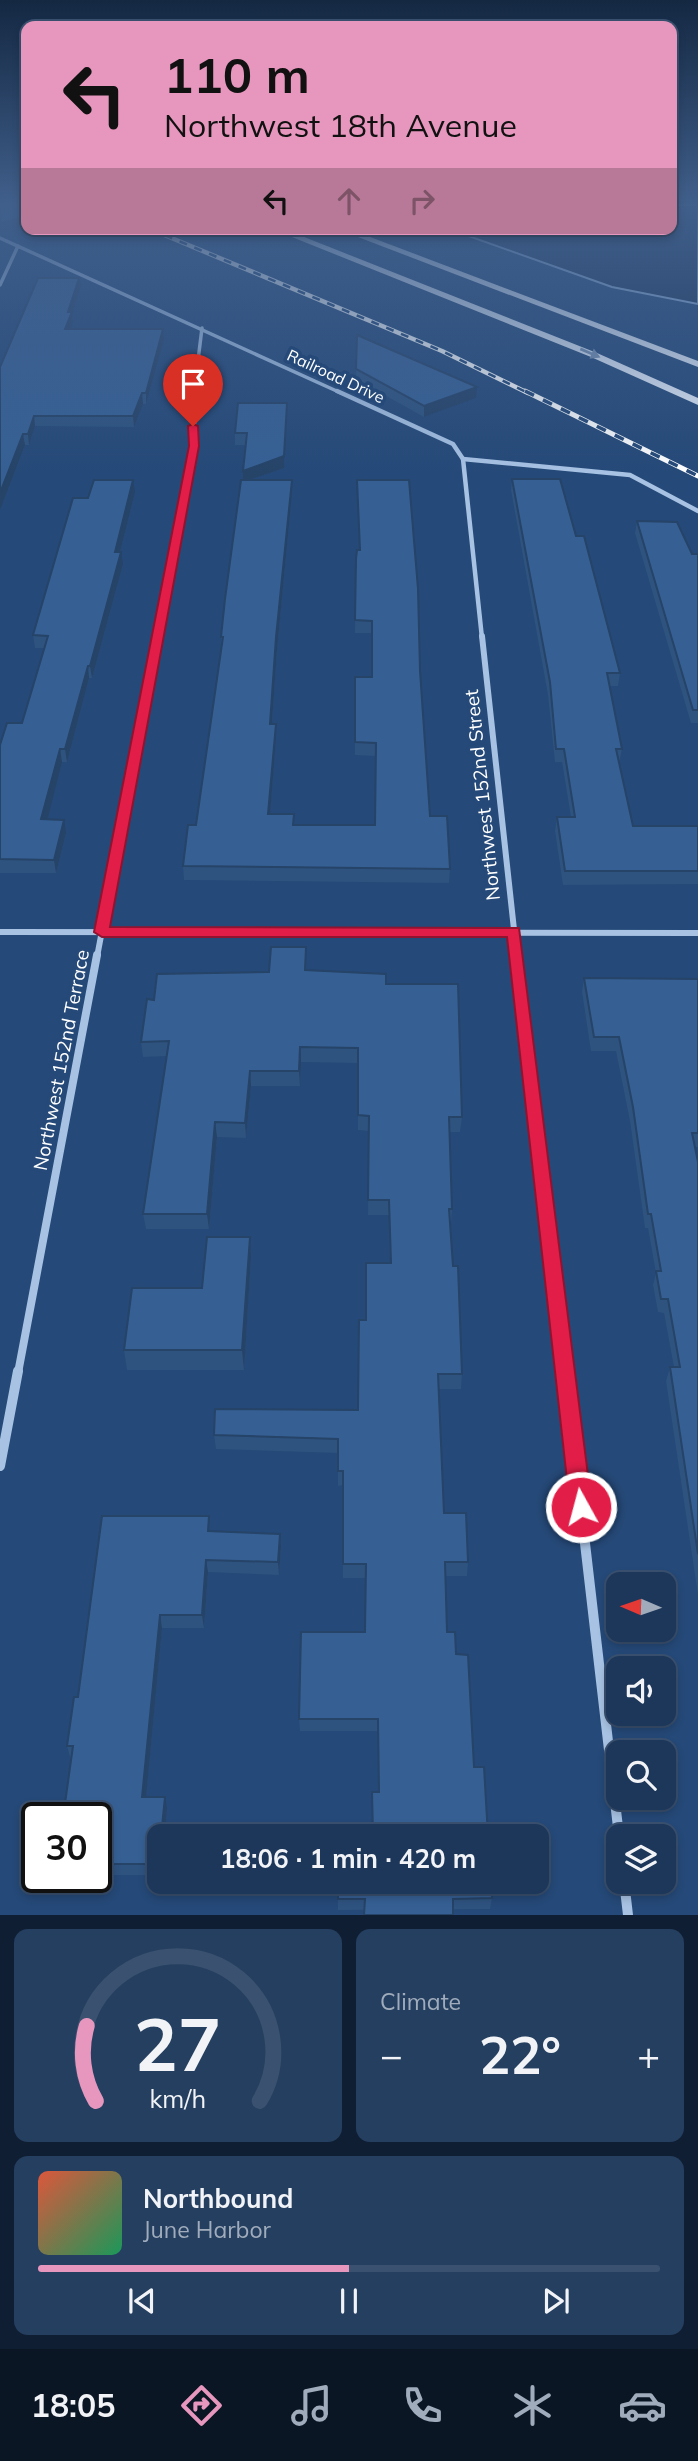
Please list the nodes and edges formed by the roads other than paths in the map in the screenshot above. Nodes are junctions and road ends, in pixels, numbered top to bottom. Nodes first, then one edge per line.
1 (127, 294) edge
2 (441, 294) edge
3 (515, 294) edge
4 (202, 328) junction
5 (698, 363) edge
6 (698, 402) edge
7 (463, 459) junction
8 (698, 511) edge
9 (0, 932) edge
10 (102, 932) junction
11 (514, 932) junction
12 (698, 933) edge
13 (0, 1466) edge
14 (618, 1824) edge
15 (626, 1894) edge
16 (628, 1915) edge

1 - 4 street, Railroad Drive
2 -> 6 main road
3 - 5 main road
4 - 7 street, Railroad Drive
4 - 10 street, Northwest 152nd Terrace
7 - 8 street
7 - 11 street, Northwest 152nd Street
9 - 10 street
10 - 11 street
10 - 13 street, Northwest 152nd Terrace
11 - 12 street
11 - 14 street, Northwest 152nd Street
15 - 16 street

